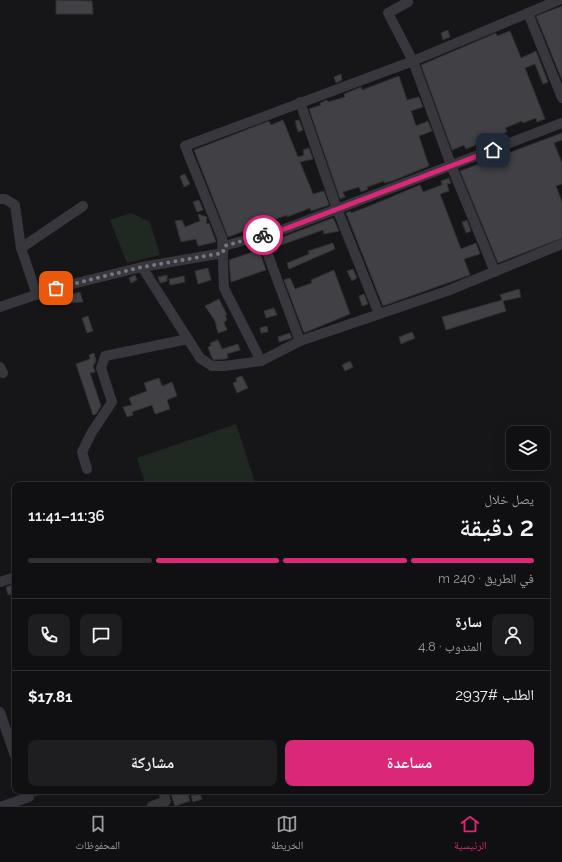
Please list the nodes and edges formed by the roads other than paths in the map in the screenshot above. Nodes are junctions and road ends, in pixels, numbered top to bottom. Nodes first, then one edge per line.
1 (559, 0) edge
2 (408, 2) dead end
3 (528, 13) junction
4 (413, 61) junction
5 (562, 98) edge
6 (300, 102) junction
7 (562, 123) edge
8 (451, 165) junction
9 (0, 199) edge
10 (82, 206) dead end
11 (337, 209) junction
12 (261, 236) junction
13 (562, 244) edge
14 (22, 248) junction
15 (223, 253) junction
16 (142, 267) junction
17 (495, 272) junction
18 (37, 295) junction
19 (0, 307) edge
20 (379, 314) junction
21 (188, 339) junction
22 (300, 341) junction
23 (261, 361) junction
24 (87, 469) dead end
25 (12, 578) edge
26 (0, 582) edge
27 (0, 712) edge
28 (12, 747) edge
29 (164, 794) edge
30 (29, 798) edge
31 (3, 806) edge
32 (152, 806) edge

1 - 3 street
2 - 4 street
3 - 4 street
3 - 5 street
4 - 6 street
4 - 8 street
6 - 11 street
6 - 15 street
7 - 8 street
8 - 11 street
8 - 17 street
9 - 14 street
10 - 14 street
11 - 12 street
11 - 20 street
12 - 15 street
12 - 22 street
13 - 17 street
14 - 18 street
15 - 16 street
15 - 23 street
16 - 18 street
16 - 21 street
17 - 20 street
18 - 19 street
20 - 22 street
21 - 23 street
21 - 24 street
22 - 23 street
25 - 26 street
27 - 28 street
29 - 32 street
30 - 31 street

